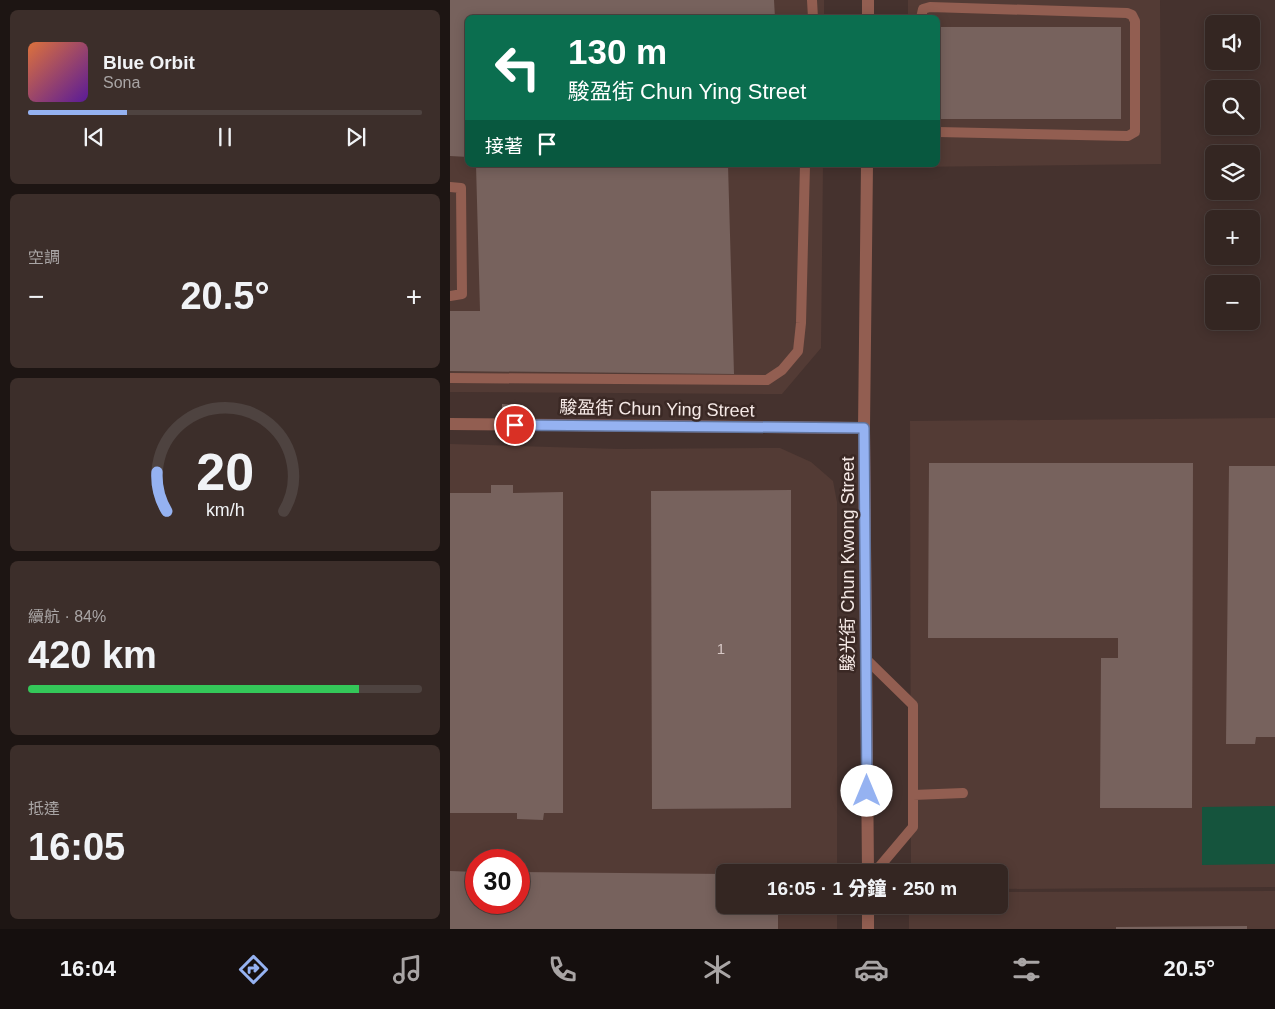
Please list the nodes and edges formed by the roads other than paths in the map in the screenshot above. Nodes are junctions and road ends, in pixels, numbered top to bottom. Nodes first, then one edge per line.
1 (812, 0) edge
2 (868, 0) edge
3 (813, 15) edge
4 (868, 15) edge
5 (922, 15) edge
6 (940, 132) edge
7 (805, 167) edge
8 (867, 167) edge
9 (450, 187) edge
10 (450, 296) edge
11 (450, 378) edge
12 (450, 424) edge
13 (864, 428) junction
14 (866, 659) junction
15 (963, 793) dead end
16 (913, 795) junction
17 (868, 864) edge
18 (882, 864) edge
19 (868, 914) edge
20 (868, 929) edge

1 - 3 lane
2 - 4 street
5 - 6 lane
7 - 11 lane
8 - 13 street, 駿光街 Chun Kwong Street
9 - 10 lane
12 - 13 street, 駿盈街 Chun Ying Street
13 - 14 street, 駿光街 Chun Kwong Street
14 - 16 lane
14 - 17 street, 駿光街 Chun Kwong Street
15 - 16 lane
16 - 18 lane
19 - 20 street

